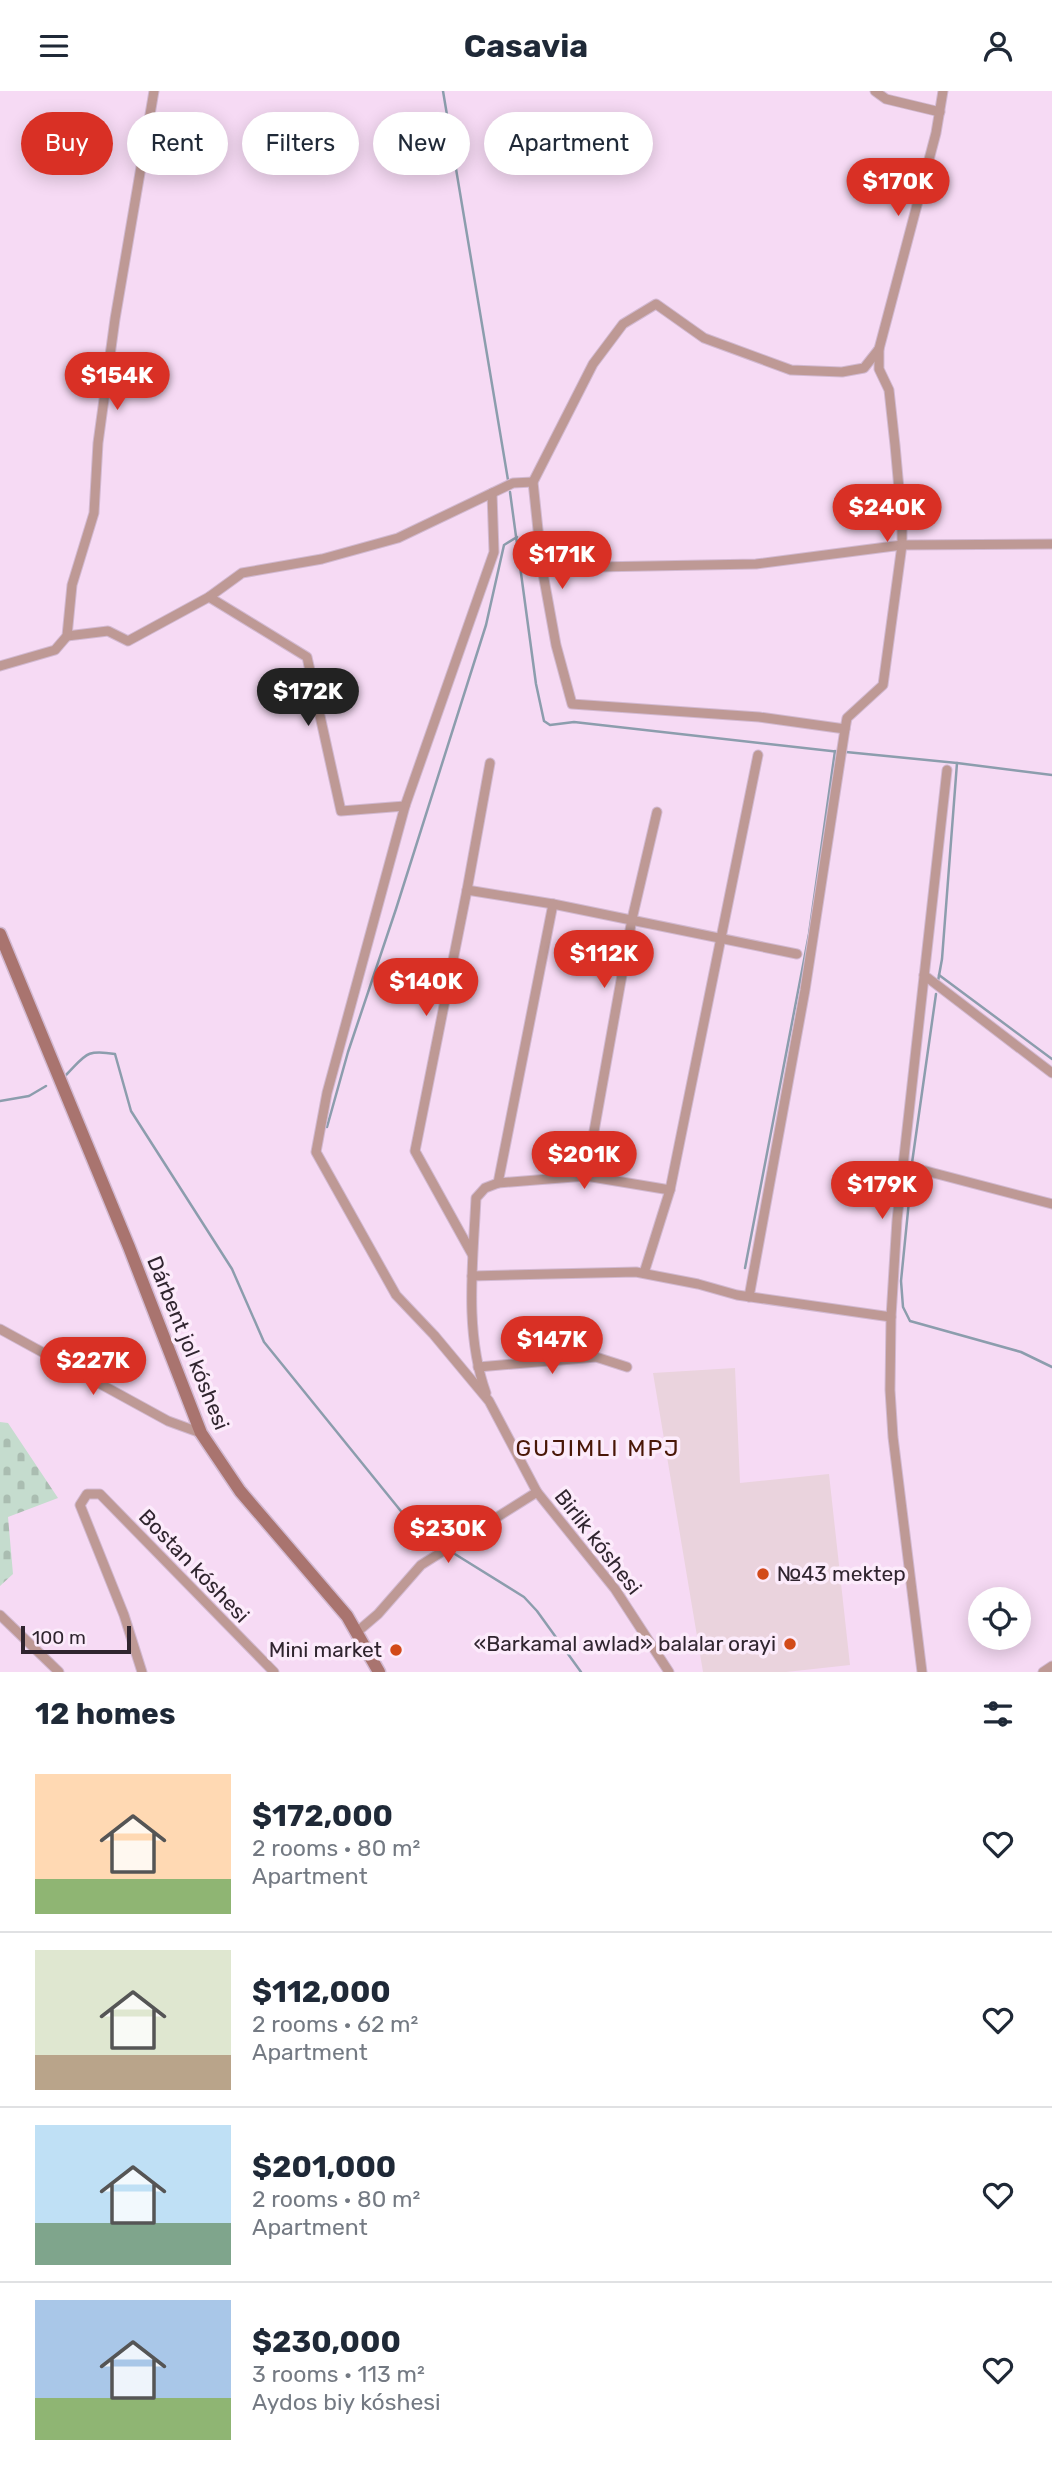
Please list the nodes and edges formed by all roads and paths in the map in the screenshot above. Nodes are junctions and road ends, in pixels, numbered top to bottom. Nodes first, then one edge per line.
1 (154, 91) edge
2 (875, 91) edge
3 (943, 91) edge
4 (940, 112) junction
5 (879, 349) junction
6 (533, 482) junction
7 (492, 493) junction
8 (1052, 544) edge
9 (902, 545) junction
10 (542, 568) junction
11 (209, 597) junction
12 (67, 636) junction
13 (0, 666) edge
14 (845, 729) junction
15 (758, 755) dead end
16 (490, 763) dead end
17 (947, 770) dead end
18 (405, 806) junction
19 (657, 812) dead end
20 (467, 890) junction
21 (553, 904) junction
22 (632, 919) junction
23 (0, 934) edge
24 (720, 937) junction
25 (797, 954) dead end
26 (924, 975) junction
27 (1052, 1073) edge
28 (903, 1165) junction
29 (586, 1176) junction
30 (498, 1183) junction
31 (670, 1190) junction
32 (1052, 1204) edge
33 (473, 1256) junction
34 (644, 1273) junction
35 (472, 1276) junction
36 (749, 1297) junction
37 (891, 1317) junction
38 (0, 1329) edge
39 (478, 1367) junction
40 (627, 1367) dead end
41 (489, 1401) junction
42 (201, 1433) junction
43 (537, 1492) junction
44 (0, 1615) edge
45 (357, 1632) junction
46 (1052, 1666) edge
47 (58, 1672) edge
48 (142, 1672) edge
49 (274, 1672) edge
50 (379, 1672) edge
51 (669, 1672) edge
52 (922, 1672) edge
53 (1044, 1672) edge

1 - 12 street
2 - 4 street
3 - 4 street
4 - 5 street
5 - 6 street
5 - 9 street
6 - 7 street
6 - 10 street
7 - 11 street
7 - 18 street
8 - 9 street
9 - 10 street
9 - 14 street
10 - 14 street
11 - 12 street
11 - 18 street
12 - 13 street
14 - 36 street
15 - 24 street
16 - 20 street
17 - 26 street
18 - 41 street, Birlik kóshesi
19 - 22 street
20 - 21 street
20 - 33 street
21 - 22 street
21 - 30 street
22 - 24 street
22 - 29 street
23 - 42 main road, Dárbent jol kóshesi
24 - 25 street
24 - 31 street
26 - 27 street
26 - 28 street
28 - 32 street
28 - 37 street
29 - 30 street
29 - 31 street
30 - 33 street
31 - 34 street
33 - 35 street
34 - 35 street
34 - 36 street
35 - 39 street
36 - 37 street
37 - 52 street
38 - 42 street
39 - 40 street
39 - 41 street
41 - 43 street, Birlik kóshesi
42 - 45 main road, Dárbent jol kóshesi
43 - 45 street
43 - 51 street, Birlik kóshesi
44 - 47 street
45 - 50 main road, Dárbent jol kóshesi
46 - 53 street
48 - 49 street, Bostan kóshesi

